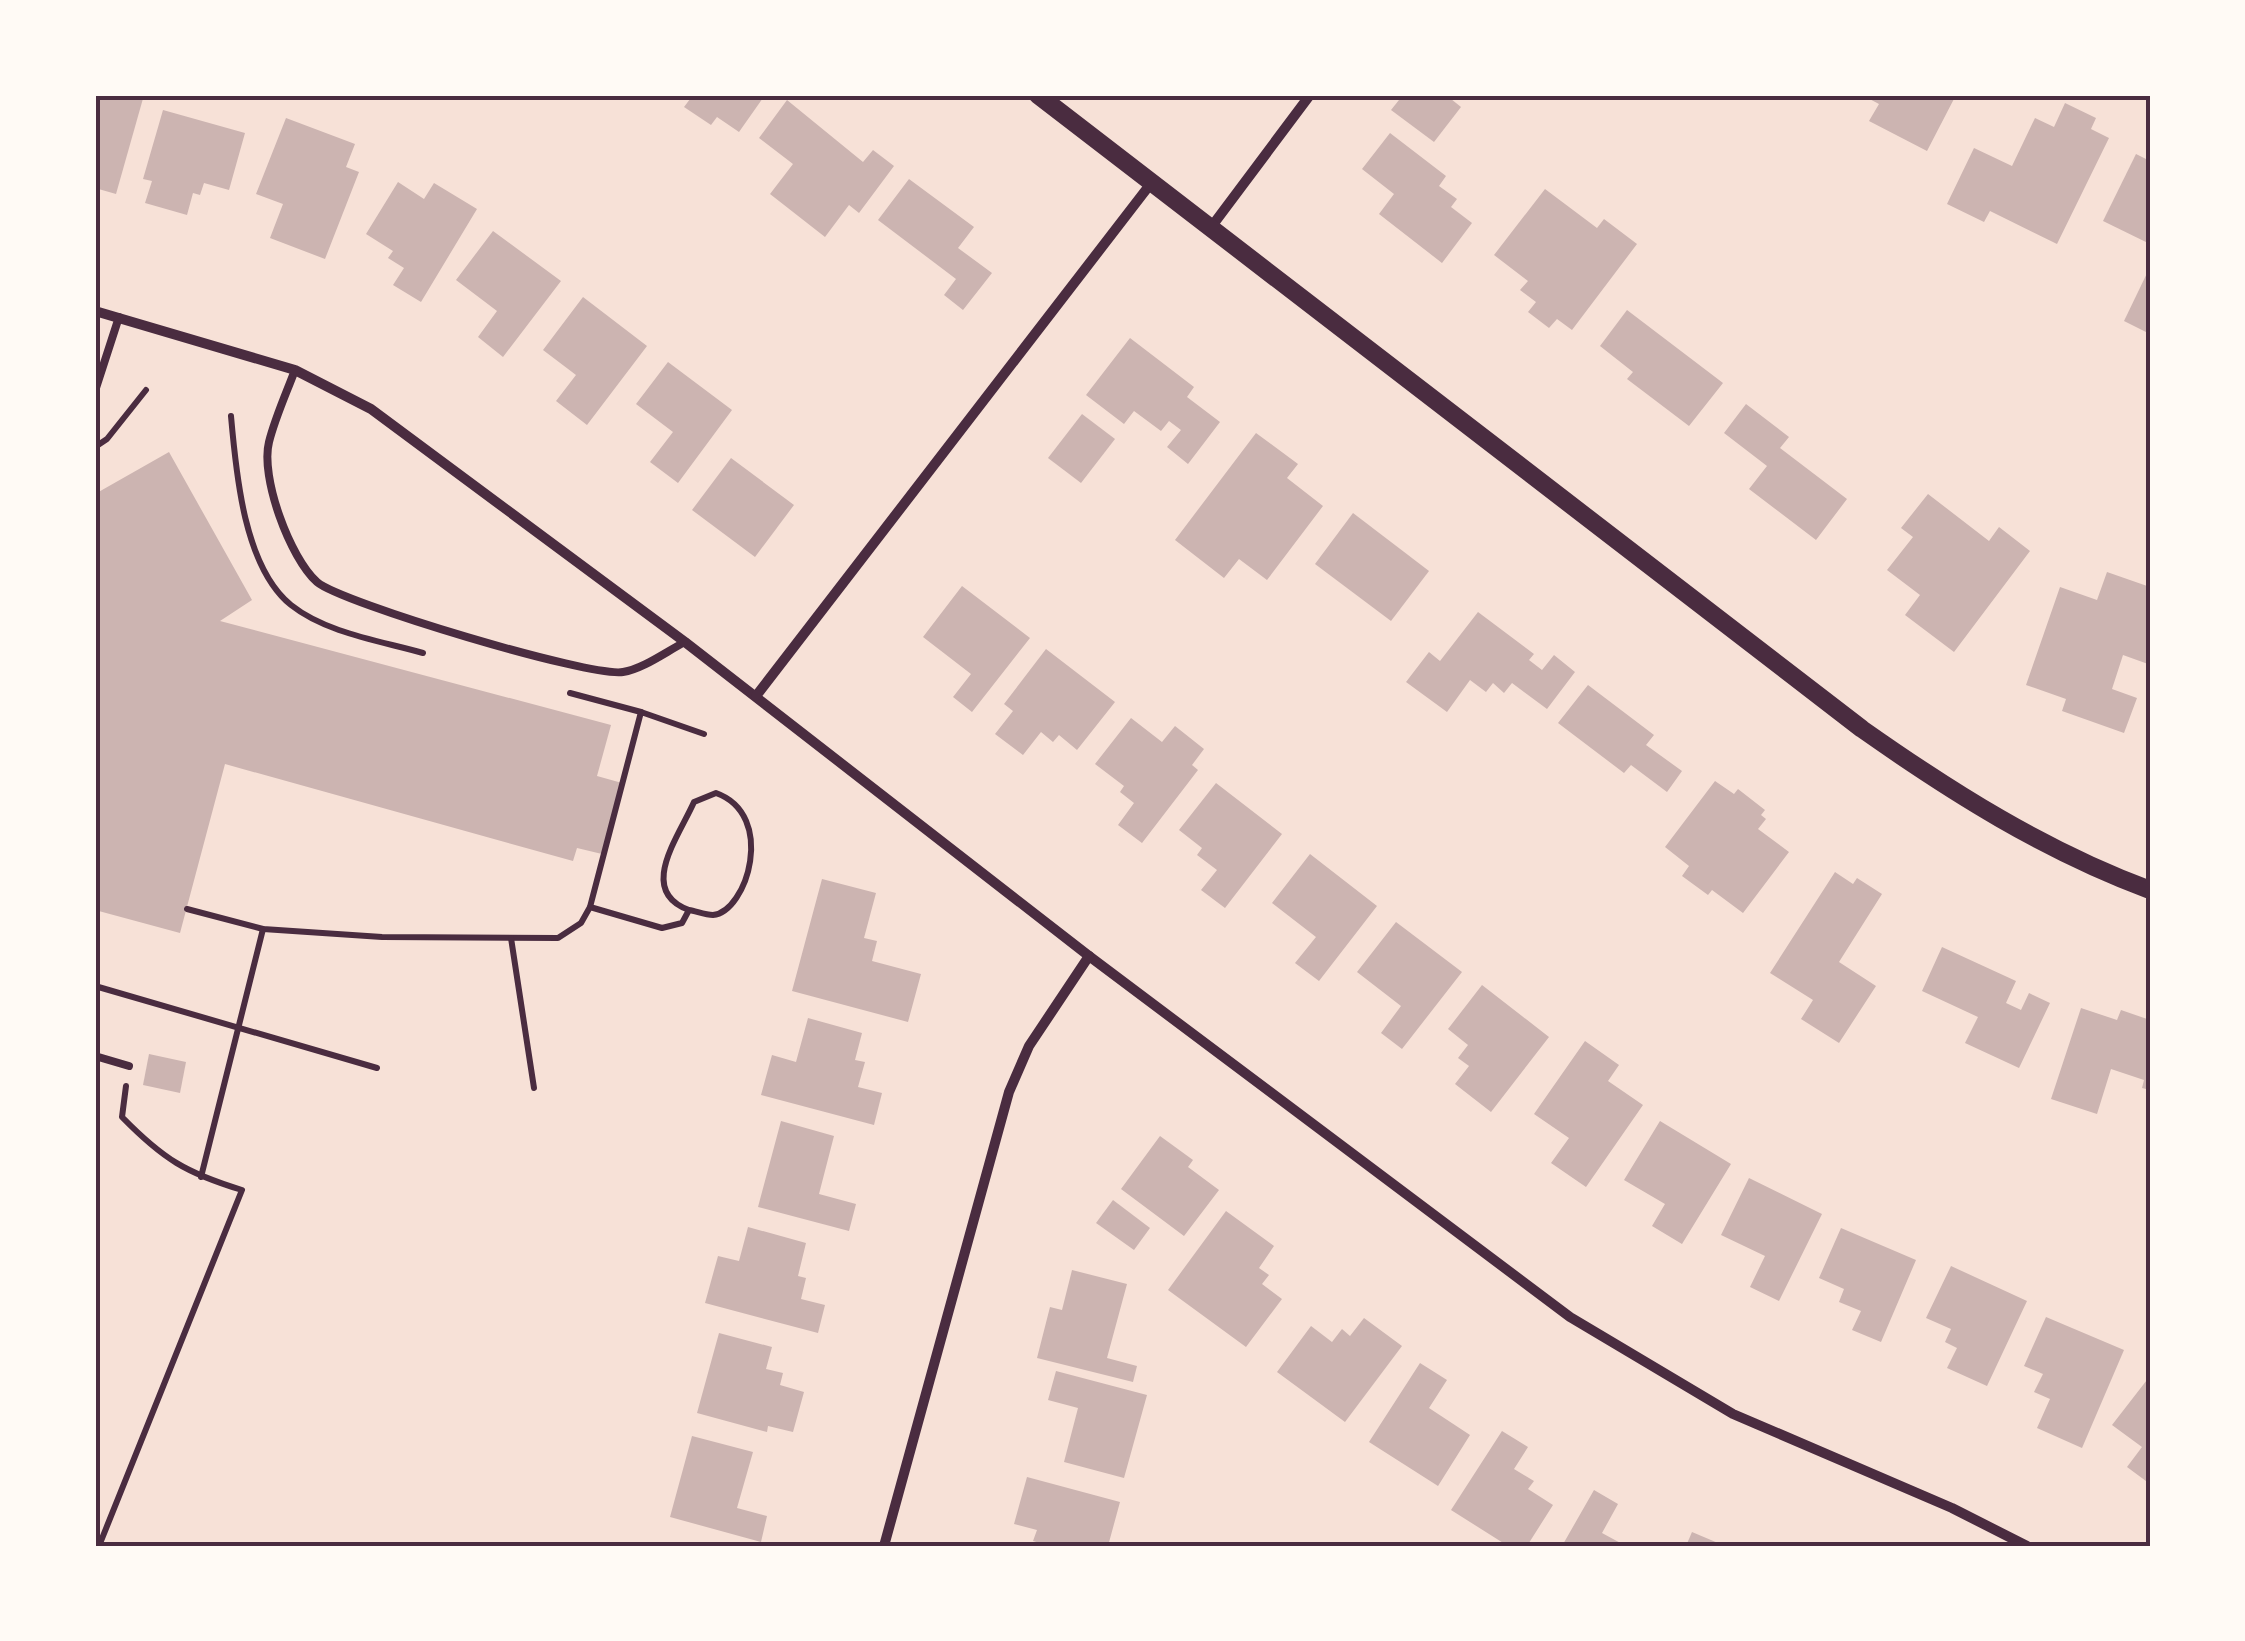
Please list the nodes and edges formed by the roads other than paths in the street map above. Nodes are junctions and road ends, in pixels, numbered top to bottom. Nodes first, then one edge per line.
1 (1038, 95) edge
2 (1310, 95) edge
3 (1152, 181) junction
4 (1212, 226) junction
5 (95, 311) edge
6 (119, 317) junction
7 (294, 370) junction
8 (95, 391) edge
9 (685, 642) junction
10 (756, 696) junction
11 (2150, 890) edge
12 (1089, 956) junction
13 (95, 1056) edge
14 (129, 1066) road end
15 (884, 1546) edge
16 (2027, 1546) edge

1 - 3 street
2 - 4 street
3 - 4 street
3 - 10 street
4 - 11 street
5 - 6 street
6 - 7 street
6 - 8 lane
7 - 9 street
7 - 9 lane
9 - 10 street
10 - 12 street
12 - 15 street
12 - 16 street
13 - 14 lane

